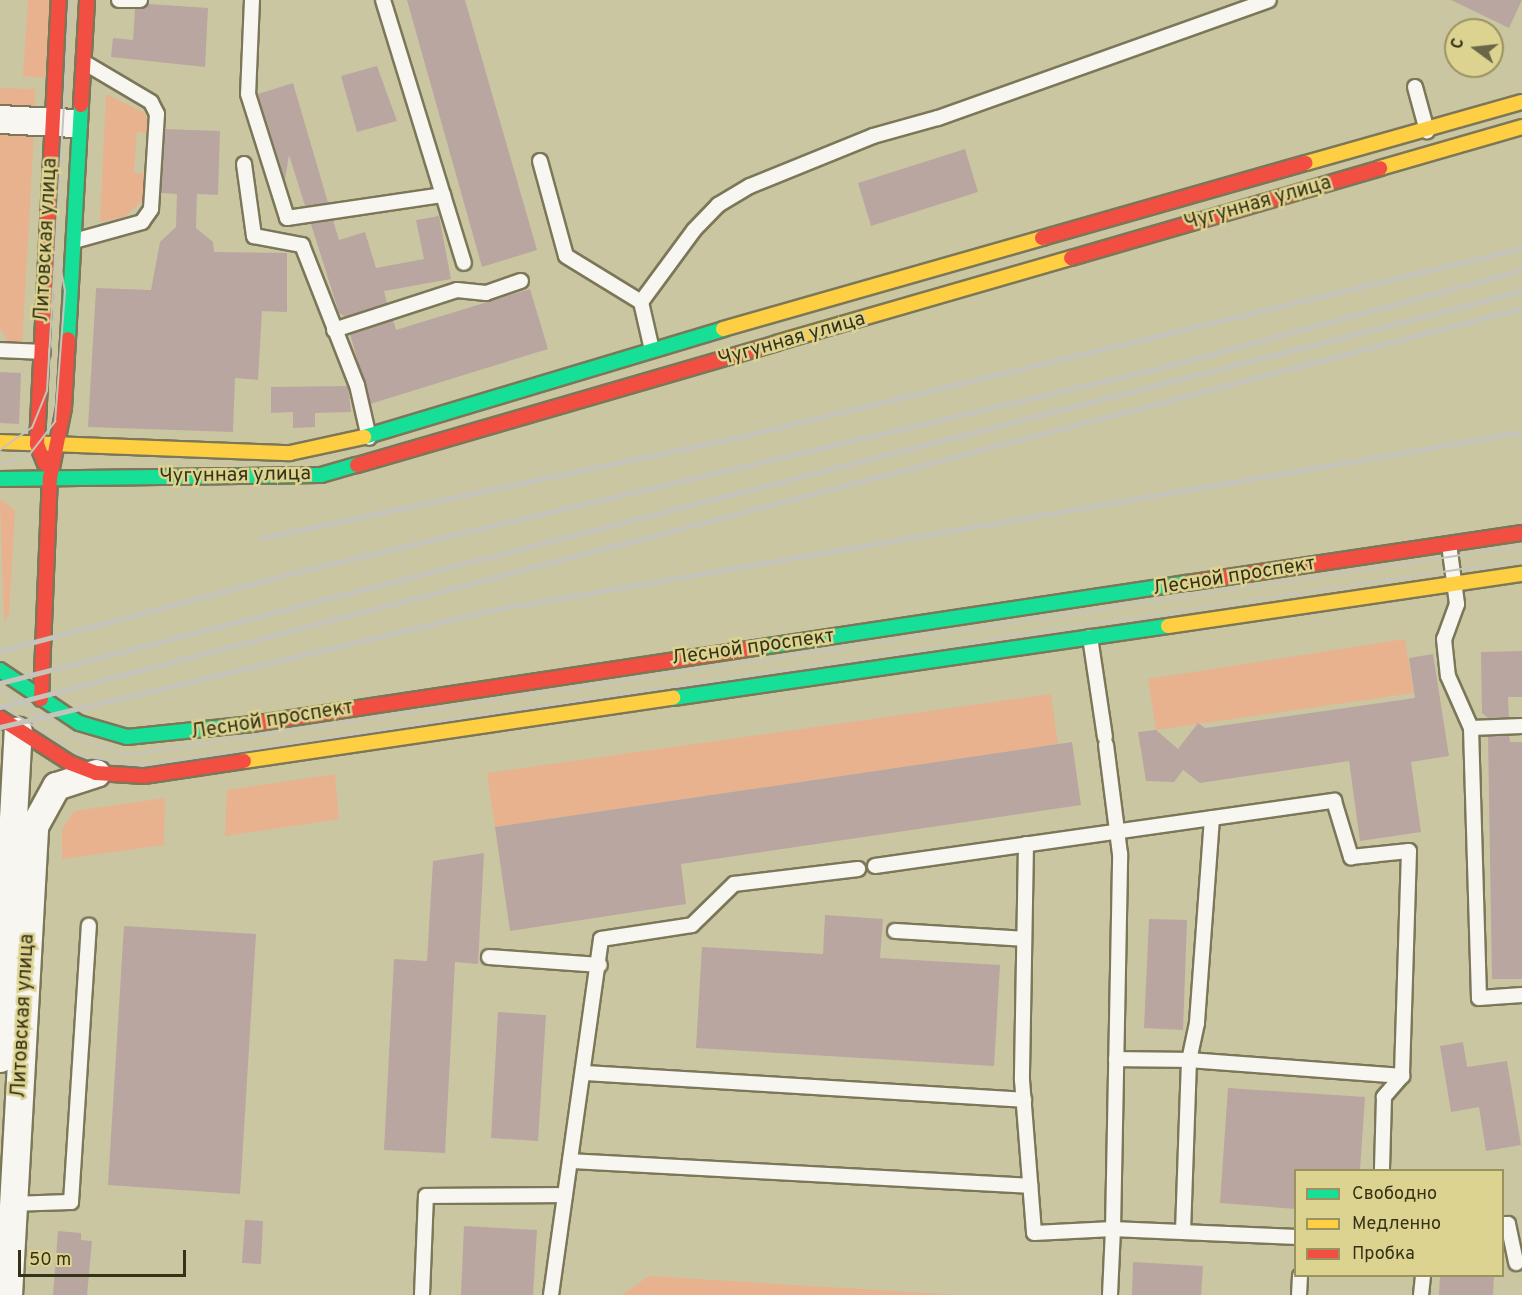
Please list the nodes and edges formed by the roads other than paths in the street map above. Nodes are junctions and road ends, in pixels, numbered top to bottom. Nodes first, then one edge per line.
1 (59, 0) edge
2 (87, 0) edge
3 (119, 0) edge
4 (140, 0) edge
5 (252, 0) edge
6 (383, 0) edge
7 (1269, 0) edge
8 (83, 62) junction
9 (1415, 87) dead end
10 (1522, 102) edge
11 (0, 120) edge
12 (53, 122) junction
13 (80, 123) junction
14 (1522, 127) edge
15 (1427, 129) junction
16 (1433, 153) junction
17 (540, 161) dead end
18 (244, 164) dead end
19 (443, 195) junction
20 (48, 239) junction
21 (74, 241) junction
22 (464, 263) dead end
23 (521, 281) dead end
24 (641, 302) junction
25 (334, 330) junction
26 (0, 350) edge
27 (652, 350) junction
28 (41, 352) junction
29 (67, 353) junction
30 (661, 378) junction
31 (368, 437) junction
32 (0, 441) edge
33 (37, 444) junction
34 (57, 444) junction
35 (375, 460) junction
36 (50, 478) junction
37 (0, 479) edge
38 (1522, 533) edge
39 (1449, 544) junction
40 (1522, 574) edge
41 (1455, 584) junction
42 (1090, 637) junction
43 (759, 648) junction
44 (0, 670) edge
45 (765, 684) junction
46 (41, 699) junction
47 (9, 724) edge
48 (1522, 726) edge
49 (1471, 728) junction
50 (96, 773) junction
51 (1212, 818) junction
52 (1119, 830) junction
53 (1026, 844) junction
54 (875, 866) dead end
55 (858, 869) dead end
56 (89, 926) dead end
57 (895, 931) dead end
58 (1024, 939) junction
59 (489, 957) dead end
60 (600, 965) junction
61 (1522, 995) edge
62 (8, 1023) edge
63 (0, 1058) edge
64 (1116, 1059) junction
65 (1189, 1060) junction
66 (584, 1073) junction
67 (1401, 1076) junction
68 (1024, 1100) junction
69 (570, 1161) junction
70 (1382, 1169) edge
71 (1030, 1185) junction
72 (565, 1195) junction
73 (7, 1204) edge
74 (1504, 1224) edge
75 (1113, 1230) junction
76 (1183, 1232) junction
77 (1294, 1237) edge
78 (1516, 1263) dead end
79 (1300, 1277) edge
80 (1423, 1277) edge
81 (8, 1295) edge
82 (422, 1295) edge
83 (551, 1295) edge
84 (1110, 1295) edge
85 (1299, 1295) edge
86 (1421, 1295) edge

1 - 12 street, Литовская улица
2 - 8 street, Литовская улица
3 - 4 lane
5 - 19 lane
6 - 19 lane
7 - 24 lane
8 - 13 street, Литовская улица
8 - 21 lane
9 - 15 lane
10 - 15 street, Чугунная улица
11 - 12 street
12 - 13 street
12 - 20 street, Литовская улица
13 - 21 street, Литовская улица
14 - 16 street, Чугунная улица
15 - 16 lane
15 - 27 street, Чугунная улица
16 - 30 street, Чугунная улица
17 - 24 lane
18 - 25 lane
19 - 22 lane
20 - 21 lane
20 - 28 street, Литовская улица
21 - 29 street, Литовская улица
23 - 25 lane
24 - 27 lane
25 - 31 lane
26 - 28 lane
27 - 30 lane
27 - 31 street, Чугунная улица
28 - 29 lane
28 - 33 street, Литовская улица
29 - 34 street, Литовская улица
30 - 35 street, Чугунная улица
31 - 34 street, Чугунная улица
31 - 35 lane
32 - 33 street
33 - 34 street
33 - 36 street, Литовская улица
34 - 36 street, Литовская улица
35 - 36 street, Чугунная улица
36 - 37 street
36 - 46 street, Литовская улица
38 - 39 street, Лесной проспект
39 - 41 lane
39 - 43 street, Лесной проспект
40 - 41 street, Лесной проспект
41 - 42 street, Лесной проспект
41 - 49 lane
42 - 45 street, Лесной проспект
42 - 52 lane
43 - 45 street
43 - 46 street, Лесной проспект
44 - 46 street, Лесной проспект
45 - 50 street, Лесной проспект
47 - 50 street, Лесной проспект
47 - 62 street, Литовская улица
48 - 49 lane
49 - 61 lane
50 - 62 street, Литовская улица
51 - 52 lane
51 - 65 lane
51 - 67 lane
52 - 53 lane
52 - 64 lane
53 - 54 lane
53 - 58 lane
55 - 60 lane
56 - 73 lane
57 - 58 lane
58 - 68 lane
59 - 60 lane
60 - 66 lane
62 - 63 street, Литовская улица
62 - 73 street, Литовская улица
64 - 65 lane
64 - 75 lane
65 - 67 lane
65 - 76 lane
66 - 68 lane
66 - 69 lane
67 - 70 lane
68 - 71 lane
69 - 71 lane
69 - 72 lane
71 - 75 lane
72 - 82 lane
72 - 83 lane
73 - 81 street, Литовская улица
74 - 78 lane
75 - 76 lane
75 - 84 lane
76 - 77 lane
79 - 85 lane
80 - 86 lane

